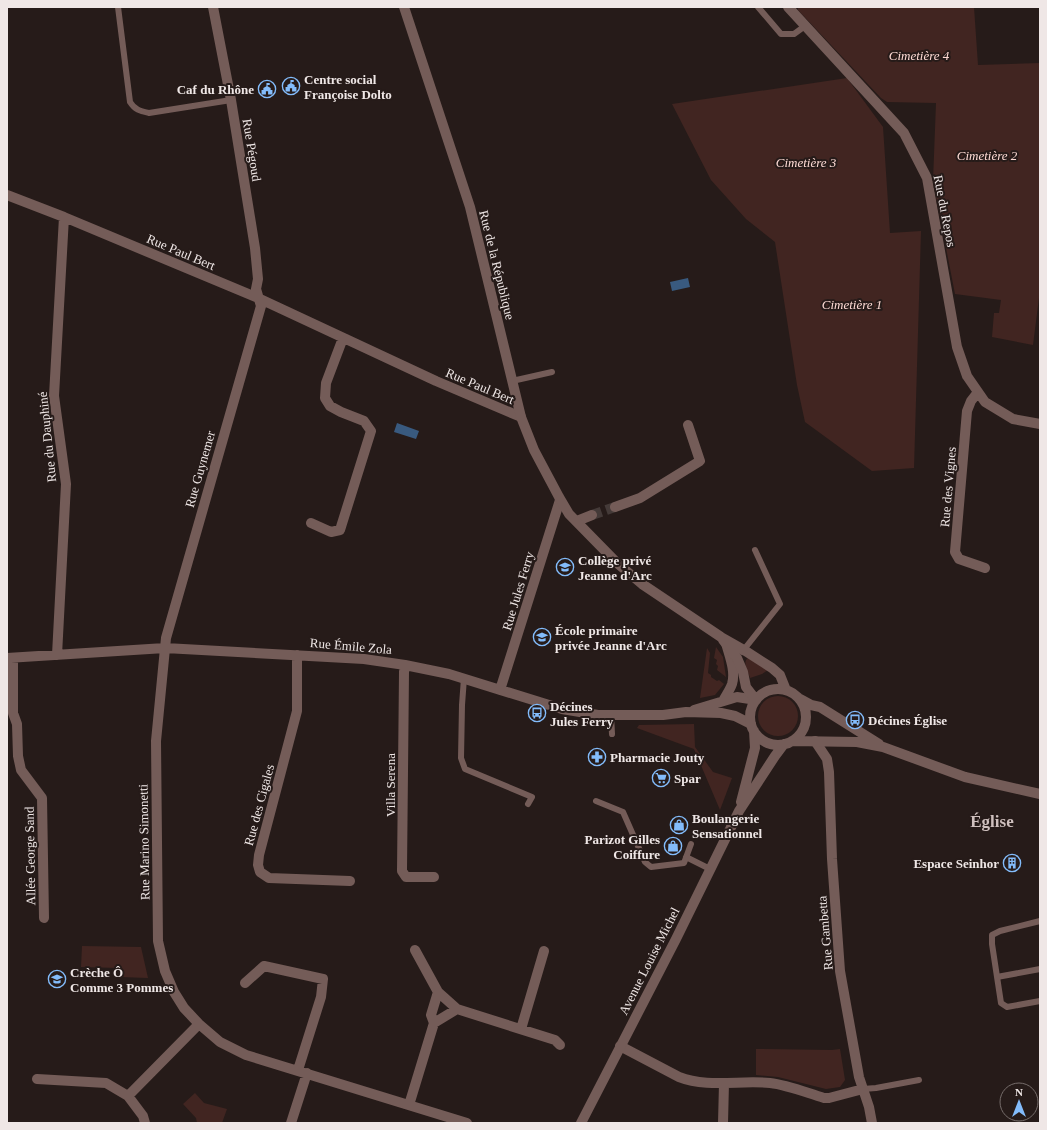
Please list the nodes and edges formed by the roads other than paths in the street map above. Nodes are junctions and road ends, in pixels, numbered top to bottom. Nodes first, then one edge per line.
1 (118, 7) edge
2 (213, 7) edge
3 (404, 7) edge
4 (758, 7) edge
5 (788, 7) edge
6 (805, 26) junction
7 (231, 100) junction
8 (7, 195) edge
9 (64, 217) junction
10 (258, 298) junction
11 (343, 338) junction
12 (552, 372) dead end
13 (512, 380) junction
14 (978, 392) junction
15 (520, 416) junction
16 (1040, 424) edge
17 (688, 425) dead end
18 (560, 500) junction
19 (615, 507) tunnel mouth
20 (592, 515) tunnel mouth
21 (577, 521) junction
22 (311, 523) dead end
23 (755, 550) dead end
24 (985, 568) dead end
25 (723, 640) junction
26 (165, 648) junction
27 (744, 650) junction
28 (57, 655) junction
29 (297, 655) junction
30 (10, 658) edge
31 (738, 658) junction
32 (405, 665) junction
33 (464, 678) junction
34 (500, 690) junction
35 (786, 690) junction
36 (800, 699) junction
37 (756, 700) junction
38 (723, 701) junction
39 (686, 712) junction
40 (611, 716) junction
41 (753, 728) junction
42 (612, 734) dead end
43 (815, 741) junction
44 (788, 743) junction
45 (883, 747) junction
46 (1040, 794) edge
47 (596, 801) dead end
48 (528, 804) dead end
49 (739, 811) junction
50 (691, 844) dead end
51 (686, 857) junction
52 (710, 869) junction
53 (434, 877) dead end
54 (350, 881) dead end
55 (44, 918) dead end
56 (1040, 921) edge
57 (415, 950) dead end
58 (544, 951) dead end
59 (1040, 969) edge
60 (997, 977) junction
61 (244, 983) dead end
62 (438, 992) junction
63 (1040, 1001) edge
64 (457, 1009) junction
65 (434, 1023) junction
66 (199, 1024) junction
67 (520, 1029) junction
68 (560, 1045) dead end
69 (620, 1046) junction
70 (303, 1072) junction
71 (37, 1079) dead end
72 (919, 1080) dead end
73 (724, 1083) junction
74 (863, 1089) junction
75 (128, 1096) junction
76 (409, 1105) junction
77 (145, 1123) edge
78 (291, 1123) edge
79 (467, 1123) edge
80 (581, 1123) edge
81 (723, 1123) edge
82 (872, 1123) edge

1 - 7 lane
2 - 7 street, Rue Pégoud
3 - 13 street, Rue de la République
4 - 6 lane
5 - 6 street, Rue du Repos
6 - 14 street, Rue du Repos
7 - 10 street, Rue Pégoud
8 - 9 street, Rue Paul Bert
9 - 10 street, Rue Paul Bert
9 - 28 street, Rue du Dauphiné
10 - 11 street, Rue Paul Bert
10 - 26 street, Rue Guynemer
11 - 15 street, Rue Paul Bert
11 - 22 street
12 - 13 lane
13 - 15 street, Rue de la République
14 - 16 street, Rue du Repos
14 - 24 street, Rue des Vignes
15 - 18 street, Rue de la République
17 - 19 street
18 - 21 street, Rue de la République
18 - 34 street, Rue Jules Ferry
20 - 21 street
21 - 25 street, Rue de la République
23 - 27 lane
25 - 27 street, Rue de la République
25 - 31 street, Rue de la République
25 - 38 street
26 - 28 street, Rue Émile Zola
26 - 29 street, Rue Émile Zola
26 - 66 street, Rue Marino Simonetti
27 - 31 lane
27 - 35 street, Rue de la République
28 - 30 street, Rue Émile Zola
29 - 32 street, Rue Émile Zola
29 - 54 street, Rue des Cigales
30 - 55 street, Allée George Sand
31 - 37 street, Rue de la République
32 - 33 street, Rue Émile Zola
32 - 53 street, Villa Serena
33 - 34 street, Rue Émile Zola
33 - 48 lane
34 - 40 street, Rue Émile Zola
35 - 36 street
35 - 37 street
36 - 44 street
36 - 45 street
37 - 38 street, Rue Émile Zola
37 - 41 street
38 - 39 street, Rue Émile Zola
39 - 40 street, Rue Émile Zola
39 - 41 street, Rue Émile Zola
40 - 42 lane
41 - 44 street
41 - 49 street, Avenue Louise Michel
43 - 44 street
43 - 45 street
43 - 74 street, Rue Gambetta
44 - 49 street, Avenue Louise Michel
45 - 46 street
47 - 51 lane
49 - 52 street, Avenue Louise Michel
50 - 51 lane
51 - 52 lane
52 - 69 street, Avenue Louise Michel
56 - 60 lane
57 - 62 street
58 - 67 street
59 - 60 lane
60 - 63 lane
61 - 70 street
62 - 64 street
62 - 65 street
64 - 65 street
64 - 67 street
65 - 76 street
66 - 70 street, Rue Marino Simonetti
66 - 75 street
67 - 68 street
69 - 73 street
69 - 80 street, Avenue Louise Michel
70 - 76 street, Rue Marino Simonetti
70 - 78 street
71 - 75 street
72 - 74 lane
73 - 74 street
73 - 81 street
74 - 82 street, Rue Gambetta
75 - 77 street
76 - 79 street, Rue Marino Simonetti

